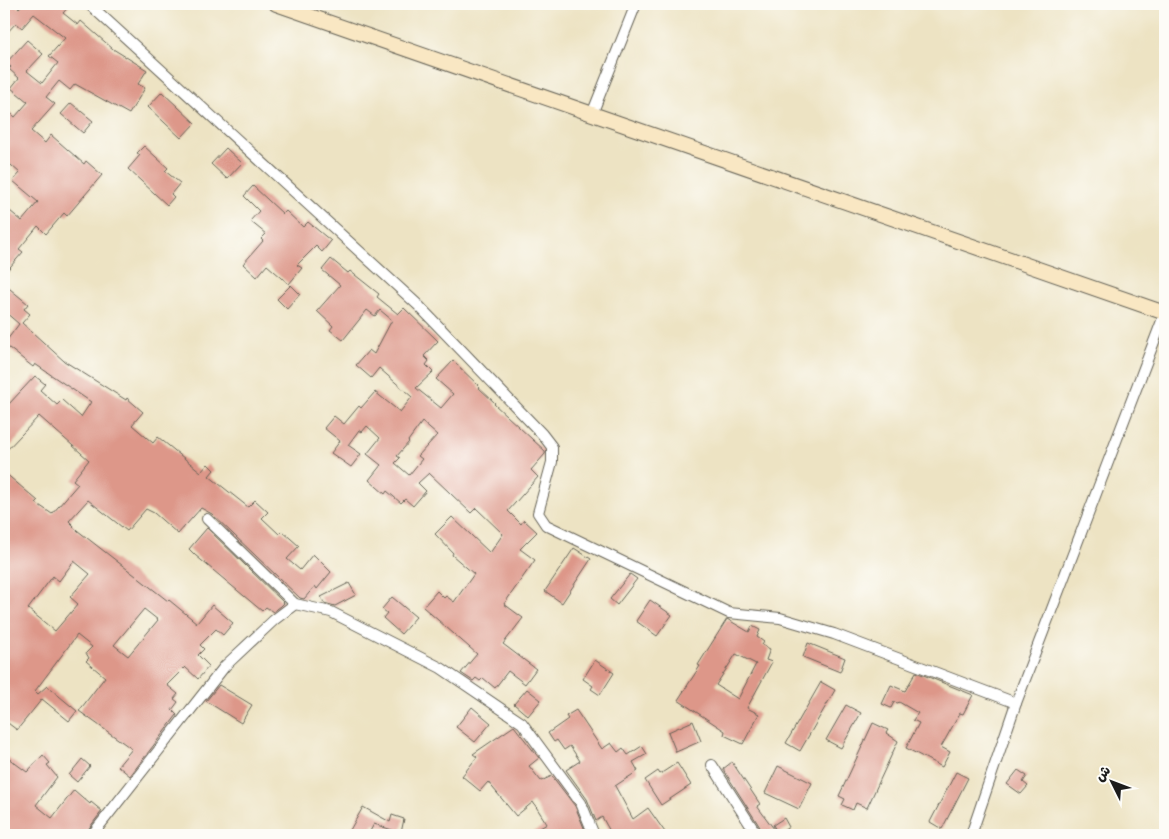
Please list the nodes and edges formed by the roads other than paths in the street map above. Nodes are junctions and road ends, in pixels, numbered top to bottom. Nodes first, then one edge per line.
1 (88, 4) edge
2 (276, 4) edge
3 (636, 4) edge
4 (592, 114) junction
5 (1165, 313) edge
6 (207, 519) dead end
7 (295, 604) junction
8 (1016, 703) junction
9 (712, 765) dead end
10 (92, 835) edge
11 (594, 835) edge
12 (757, 835) edge
13 (971, 835) edge

1 - 8 street
2 - 4 main road
3 - 4 street
4 - 5 main road
5 - 8 street
6 - 7 street
7 - 10 street
7 - 11 street
8 - 13 street
9 - 12 street

